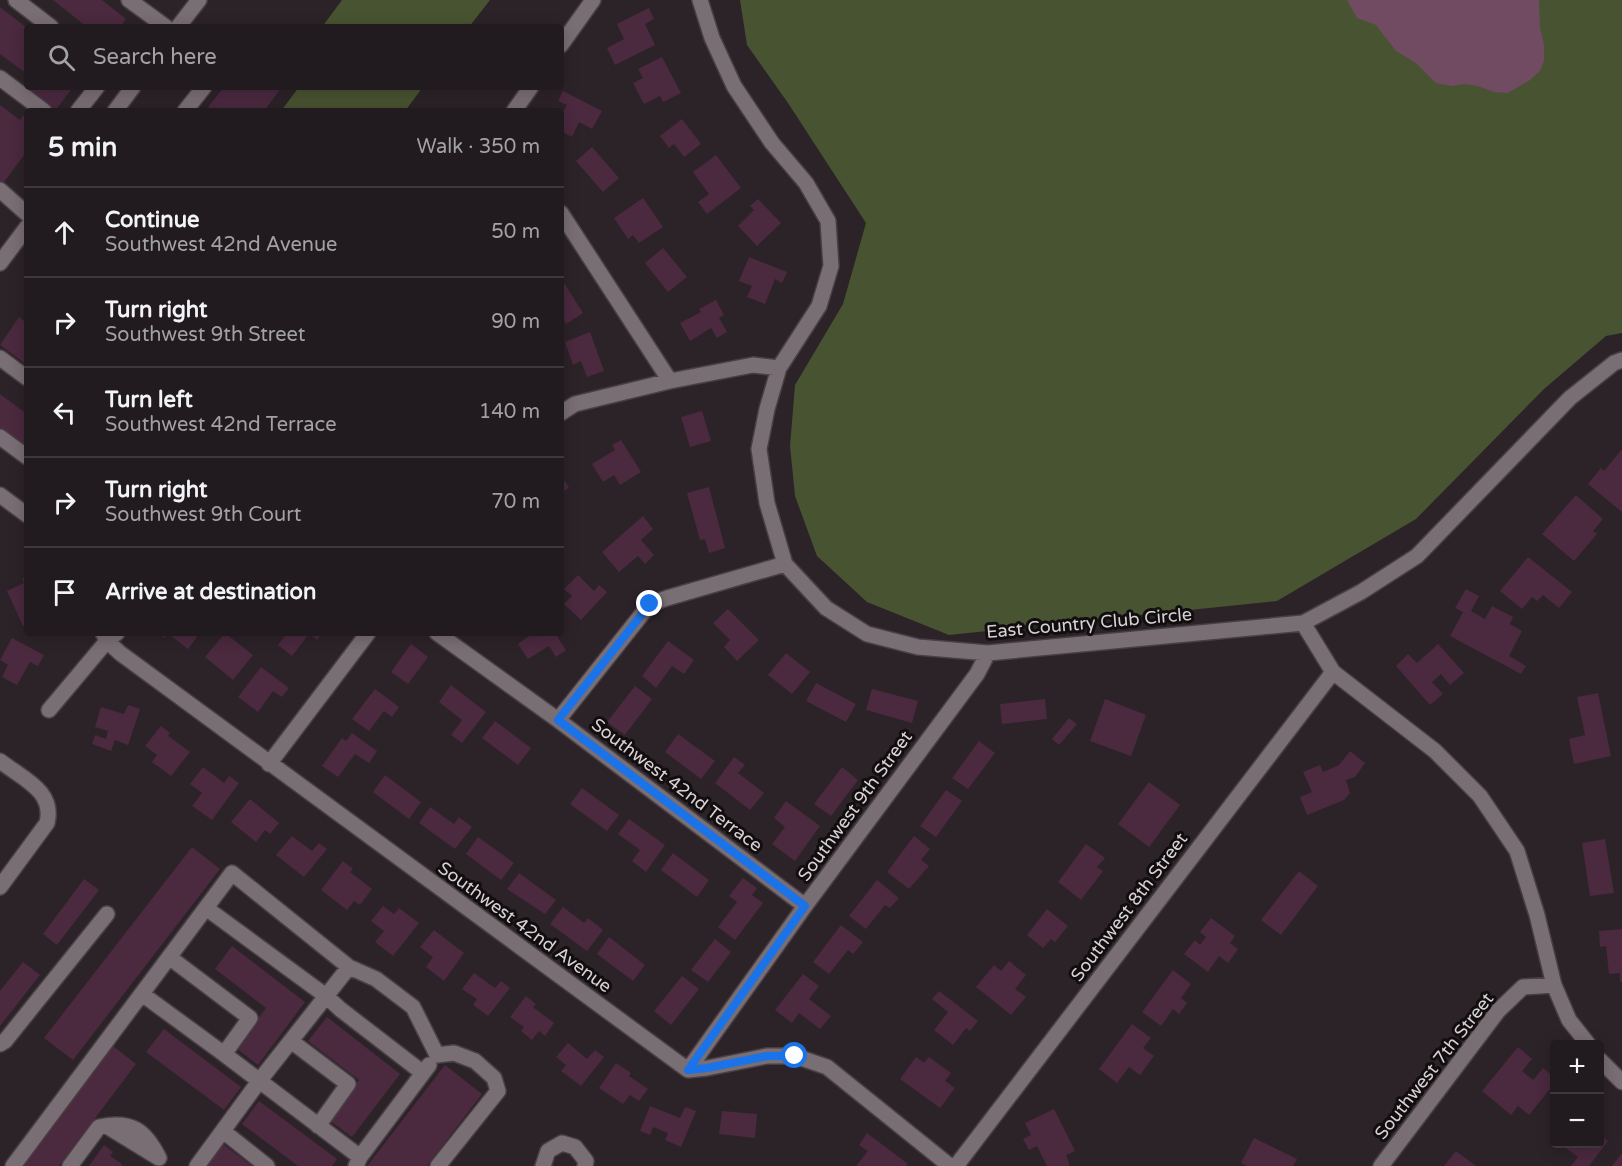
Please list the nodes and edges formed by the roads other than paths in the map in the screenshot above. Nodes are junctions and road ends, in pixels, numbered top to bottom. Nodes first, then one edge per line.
1 (16, 0) edge
2 (129, 0) edge
3 (199, 0) edge
4 (592, 0) edge
5 (699, 0) edge
6 (47, 24) edge
7 (162, 24) edge
8 (180, 24) edge
9 (564, 41) edge
10 (0, 78) edge
11 (95, 90) edge
12 (131, 90) edge
13 (202, 90) edge
14 (529, 90) edge
15 (40, 108) edge
16 (80, 108) edge
17 (120, 108) edge
18 (187, 108) edge
19 (516, 108) edge
20 (0, 190) edge
21 (24, 211) edge
22 (564, 218) edge
23 (24, 231) edge
24 (0, 263) edge
25 (0, 358) edge
26 (1622, 360) edge
27 (779, 368) junction
28 (24, 376) edge
29 (670, 381) junction
30 (564, 411) edge
31 (0, 437) edge
32 (24, 455) edge
33 (0, 495) edge
34 (24, 513) edge
35 (785, 564) junction
36 (1303, 623) junction
37 (109, 636) edge
38 (366, 636) edge
39 (441, 636) edge
40 (988, 653) junction
41 (1333, 672) junction
42 (49, 710) dead end
43 (558, 720) junction
44 (0, 761) edge
45 (269, 764) junction
46 (0, 887) edge
47 (805, 906) junction
48 (206, 908) junction
49 (107, 914) dead end
50 (169, 957) junction
51 (349, 967) junction
52 (1554, 985) junction
53 (142, 994) junction
54 (326, 996) junction
55 (1585, 1040) edge
56 (291, 1041) junction
57 (0, 1044) edge
58 (224, 1054) junction
59 (437, 1055) junction
60 (1604, 1065) edge
61 (688, 1070) junction
62 (423, 1073) junction
63 (261, 1080) junction
64 (1622, 1082) edge
65 (318, 1126) junction
66 (223, 1131) junction
67 (358, 1161) edge
68 (156, 1162) edge
69 (13, 1166) edge
70 (70, 1166) edge
71 (197, 1166) edge
72 (267, 1166) edge
73 (438, 1166) edge
74 (543, 1166) edge
75 (585, 1166) edge
76 (950, 1166) edge
77 (956, 1166) edge
78 (1381, 1166) edge

1 - 6 street
2 - 7 street
3 - 8 street
4 - 9 street
5 - 27 street, East Country Club Circle
10 - 15 street
11 - 16 street
12 - 17 street
13 - 18 street
14 - 19 street
20 - 21 street
22 - 29 street
23 - 24 street
25 - 28 street
26 - 36 street, East Country Club Circle
27 - 29 street
27 - 35 street, East Country Club Circle
29 - 30 street
31 - 32 street
33 - 34 street
35 - 40 street, East Country Club Circle
35 - 43 street
36 - 40 street, East Country Club Circle
36 - 41 street
37 - 42 street
37 - 45 street, Southwest 42nd Avenue
38 - 45 street
39 - 43 street, Southwest 42nd Terrace
40 - 47 street, Southwest 9th Street
41 - 52 street
41 - 77 street, Southwest 8th Street
43 - 47 street, Southwest 42nd Terrace
44 - 46 street
45 - 61 street, Southwest 42nd Avenue
47 - 61 street, Southwest 9th Street
48 - 50 street
48 - 51 street
48 - 54 street
49 - 57 street
50 - 53 street
50 - 58 street
51 - 54 street
51 - 59 street
52 - 55 street
52 - 78 street, Southwest 7th Street
53 - 58 street
53 - 69 street
54 - 56 street
54 - 62 street
56 - 63 street
56 - 65 street
58 - 63 street
59 - 62 street
59 - 73 street
60 - 64 street
61 - 76 street
62 - 67 street
63 - 65 street
63 - 66 street
65 - 67 street
66 - 71 street
66 - 72 street
68 - 70 street
74 - 75 street

